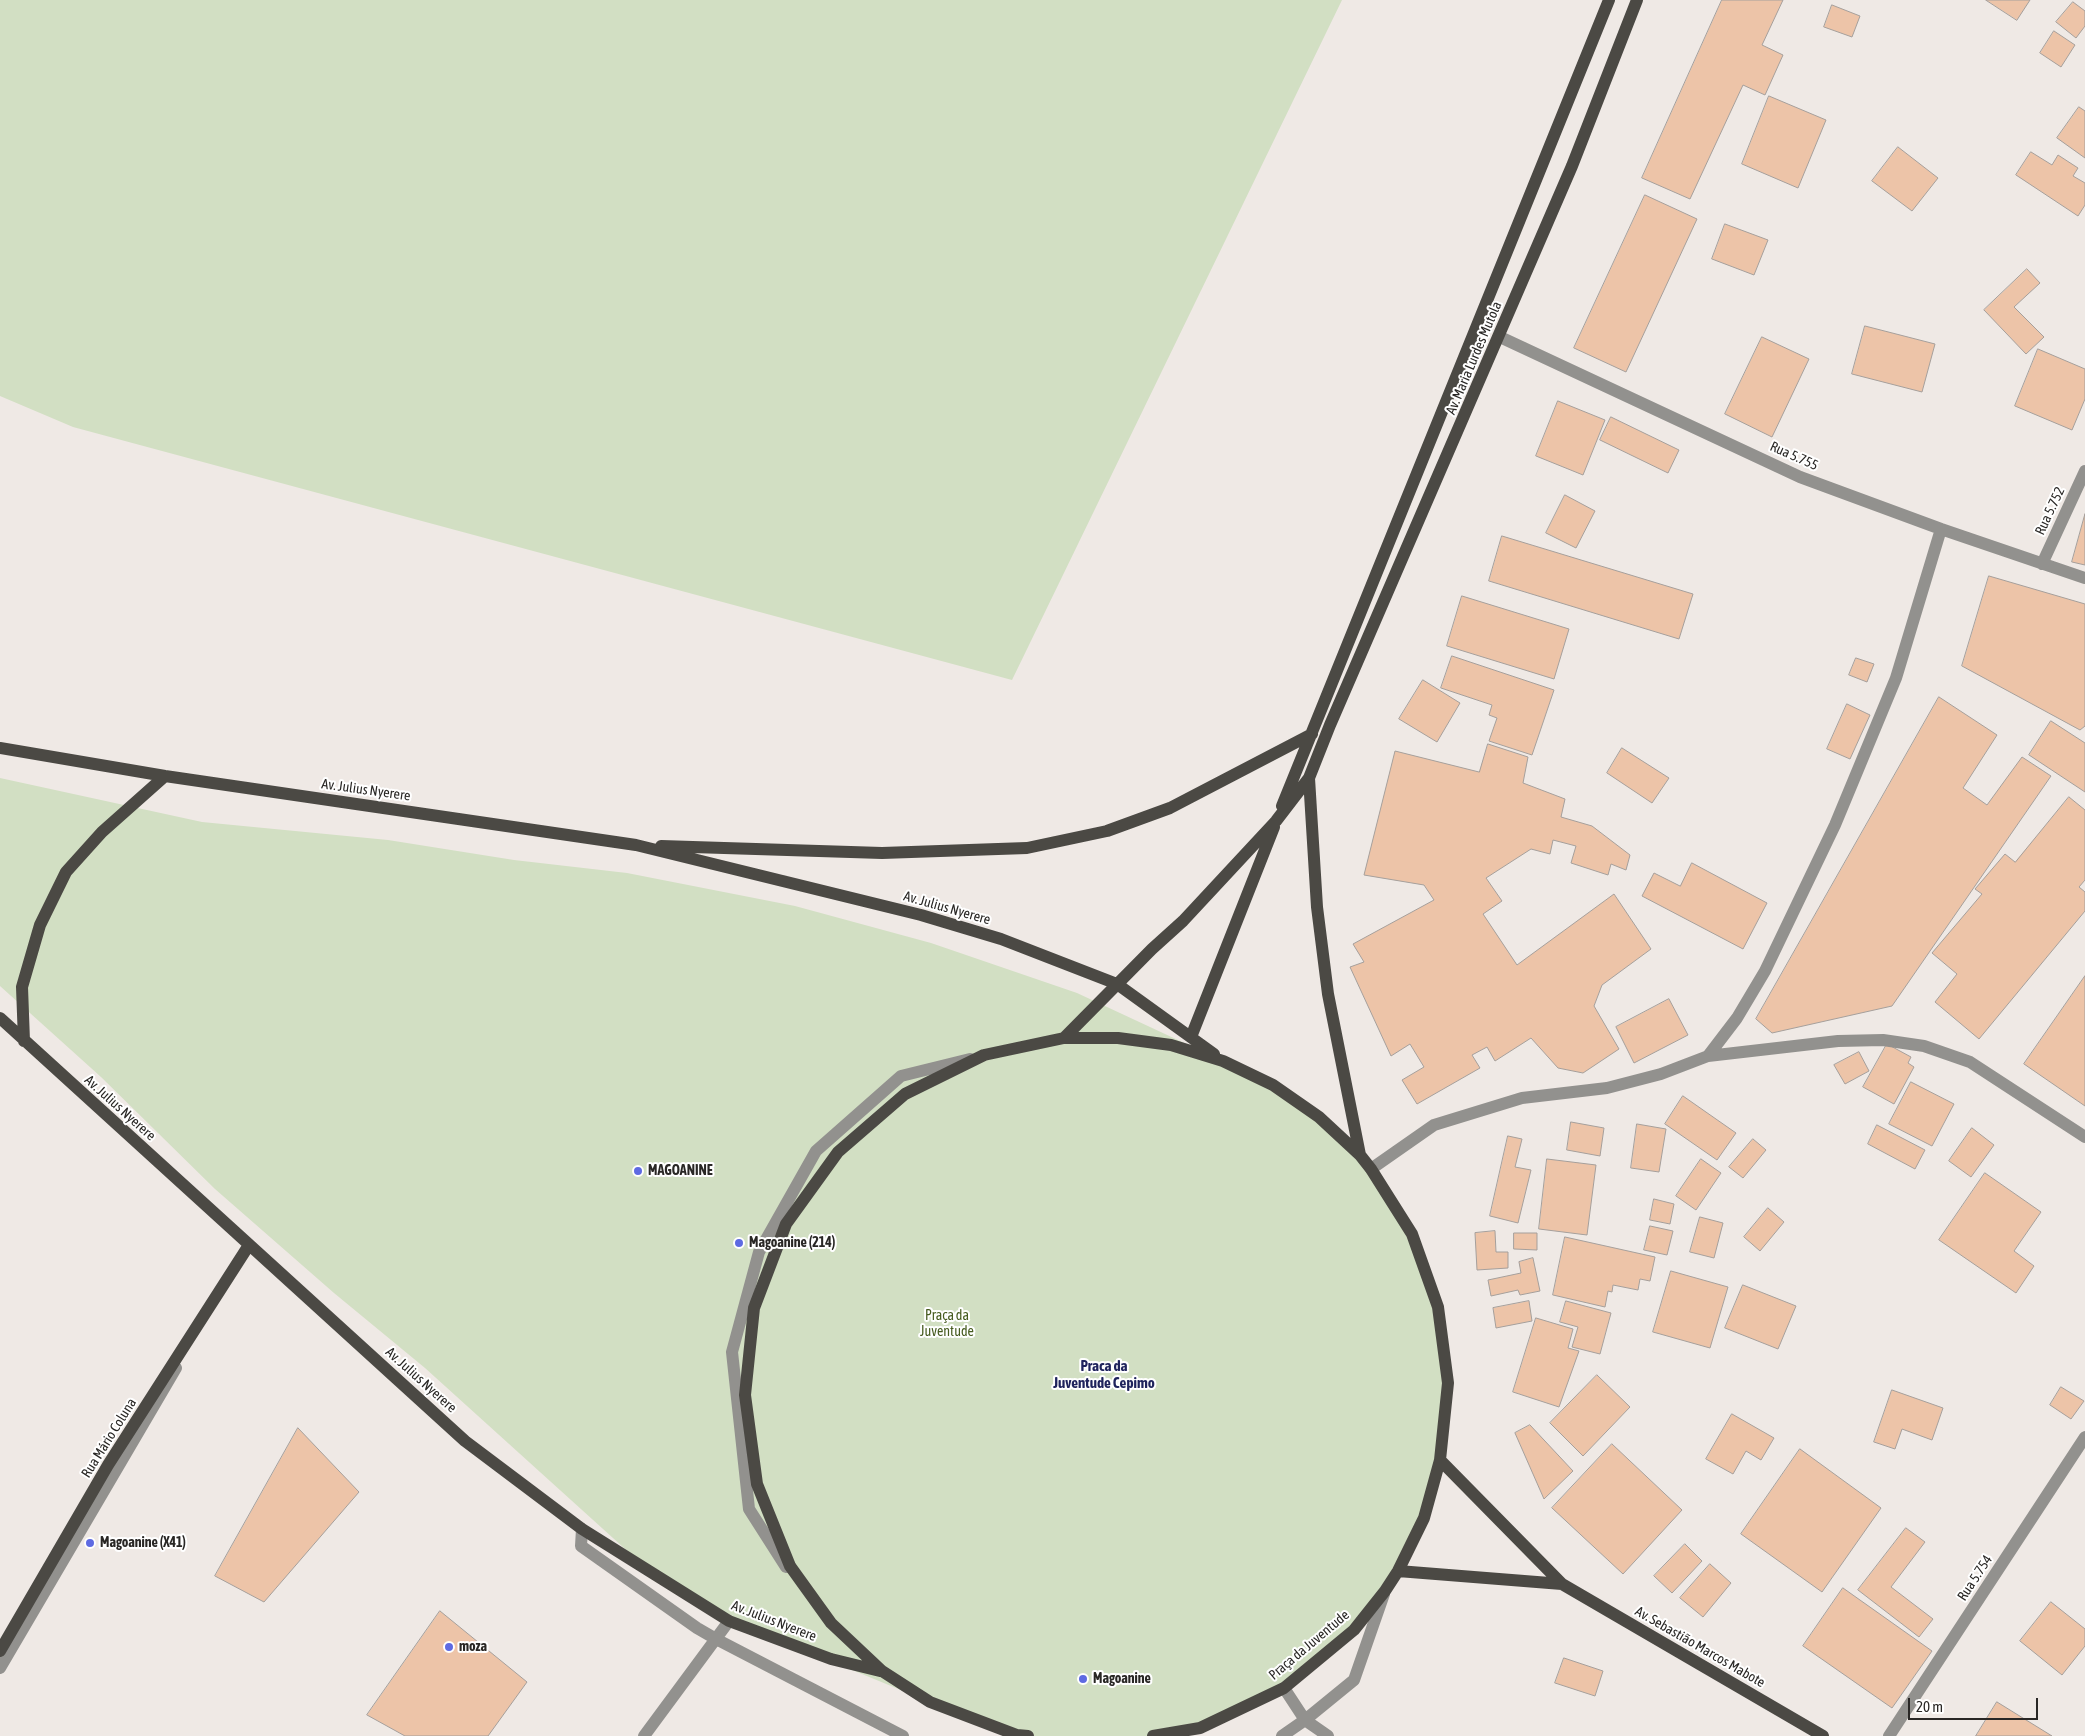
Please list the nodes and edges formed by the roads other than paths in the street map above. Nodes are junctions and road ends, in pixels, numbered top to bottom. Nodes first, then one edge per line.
1 (1609, 0) edge
2 (1637, 0) edge
3 (1500, 337) junction
4 (2085, 471) edge
5 (1941, 529) junction
6 (2042, 564) junction
7 (2085, 578) edge
8 (1330, 725) junction
9 (0, 748) edge
10 (165, 776) junction
11 (1309, 778) junction
12 (636, 846) junction
13 (1117, 984) junction
14 (0, 1018) edge
15 (1191, 1037) dead end
16 (1064, 1038) junction
17 (24, 1041) junction
18 (984, 1056) junction
19 (1708, 1056) junction
20 (1223, 1061) junction
21 (2085, 1137) edge
22 (1360, 1155) junction
23 (1371, 1169) junction
24 (249, 1245) junction
25 (230, 1276) junction
26 (2085, 1437) edge
27 (1440, 1460) junction
28 (582, 1529) junction
29 (790, 1566) junction
30 (1398, 1571) junction
31 (1562, 1584) junction
32 (1385, 1591) junction
33 (729, 1621) junction
34 (716, 1640) junction
35 (0, 1651) edge
36 (0, 1668) edge
37 (882, 1671) junction
38 (1284, 1688) junction
39 (1305, 1720) junction
40 (644, 1736) edge
41 (903, 1736) edge
42 (1028, 1736) edge
43 (1153, 1736) edge
44 (1282, 1736) edge
45 (1328, 1736) edge
46 (1823, 1736) edge
47 (1889, 1736) edge

1 - 15 main road
2 - 3 main road, Av. Maria Lurdes Mutola
3 - 5 street, Rua 5.755
3 - 8 main road, Av. Maria Lurdes Mutola
4 - 6 street, Rua 5.752
5 - 6 street, Rua 5.755
5 - 19 street
6 - 7 street, Rua 5.755
8 - 11 main road, Av. Maria Lurdes Mutola
8 - 12 main road
9 - 10 main road, Av. Julius Nyerere
10 - 12 main road, Av. Julius Nyerere
10 - 17 main road
11 - 13 main road
11 - 22 main road
12 - 13 main road, Av. Julius Nyerere
13 - 16 main road
13 - 20 main road, Av. Julius Nyerere
14 - 17 main road, Av. Julius Nyerere
16 - 18 main road, Praça da Juventude
16 - 20 main road, Praça da Juventude
17 - 24 main road, Av. Julius Nyerere
18 - 29 main road, Praça da Juventude
18 - 29 street
19 - 21 street
19 - 23 street
20 - 22 main road, Praça da Juventude
22 - 23 main road, Praça da Juventude
23 - 27 main road, Praça da Juventude
24 - 25 main road, Rua Mário Coluna
24 - 28 main road, Av. Julius Nyerere
25 - 35 main road, Rua Mário Coluna
25 - 36 street
26 - 47 street, Rua 5.754
27 - 30 main road, Praça da Juventude
27 - 31 main road, Av. Sebastião Marcos Mabote
28 - 33 main road, Av. Julius Nyerere
28 - 34 street
29 - 37 main road, Praça da Juventude
30 - 31 main road, Av. Sebastião Marcos Mabote
30 - 32 main road, Praça da Juventude
31 - 46 main road, Av. Sebastião Marcos Mabote
32 - 38 main road, Praça da Juventude
32 - 39 street
33 - 34 street
33 - 37 main road, Av. Julius Nyerere
34 - 40 street
34 - 41 street
37 - 42 main road, Praça da Juventude
38 - 39 street
38 - 43 main road, Praça da Juventude
39 - 44 street
39 - 45 street

